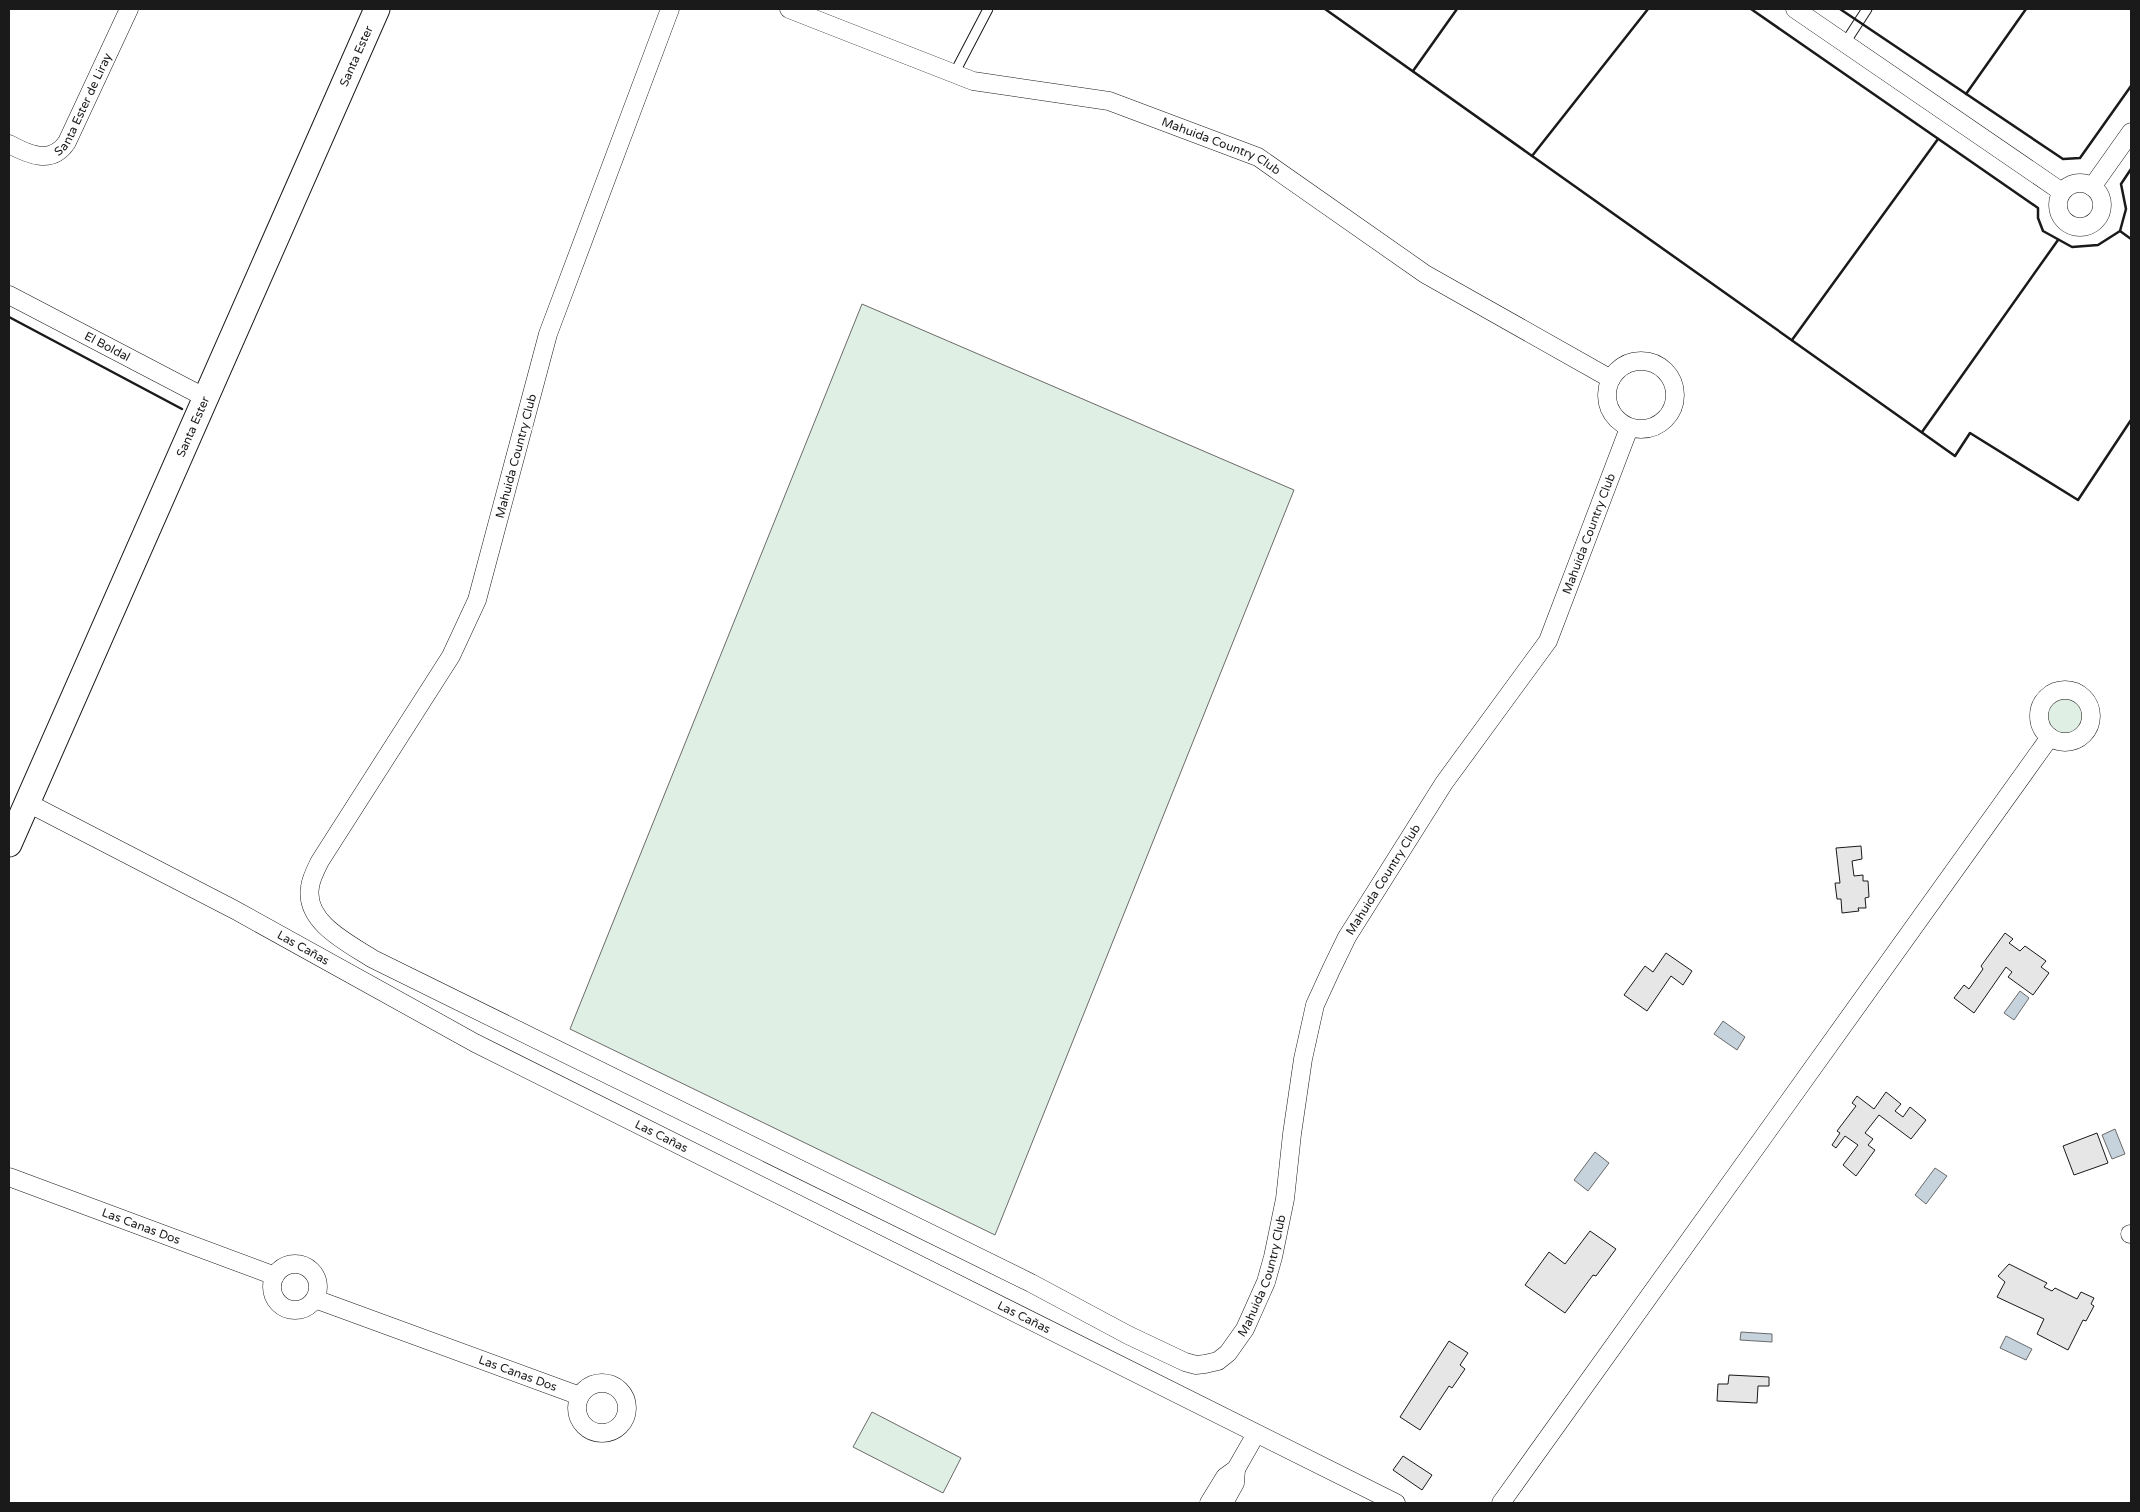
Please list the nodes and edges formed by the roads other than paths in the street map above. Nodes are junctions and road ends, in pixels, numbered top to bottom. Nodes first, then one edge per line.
1 (129, 9) edge
2 (377, 9) edge
3 (670, 9) edge
4 (789, 9) edge
5 (988, 9) edge
6 (1795, 9) edge
7 (1867, 9) edge
8 (1845, 43) junction
9 (954, 74) junction
10 (2131, 132) edge
11 (9, 144) edge
12 (2092, 187) junction
13 (2062, 192) junction
14 (9, 296) edge
15 (1611, 379) junction
16 (206, 398) junction
17 (1629, 428) junction
18 (2050, 737) dead end
19 (28, 802) junction
20 (9, 844) edge
21 (9, 1177) edge
22 (275, 1276) junction
23 (315, 1299) junction
24 (580, 1396) dead end
25 (1256, 1434) junction
26 (1236, 1469) junction
27 (1210, 1503) edge
28 (1224, 1503) edge
29 (1396, 1503) edge
30 (1502, 1503) edge

1 - 11 street, Santa Ester de Liray
2 - 16 street, Santa Ester
3 - 17 street, Mahuida Country Club
4 - 9 street, Mahuida Country Club
5 - 9 lane
6 - 8 street
7 - 8 lane
8 - 13 street
9 - 15 street, Mahuida Country Club
10 - 12 street
12 - 13 street
12 - 13 street
14 - 16 street, El Boldal
15 - 17 street
15 - 17 street
16 - 19 street, Santa Ester
18 - 30 street
19 - 20 street, Santa Ester
19 - 25 street, Las Cañas
21 - 22 street, Las Canas Dos
22 - 23 street
22 - 23 street
23 - 24 street, Las Canas Dos
25 - 26 street
25 - 29 street, Las Cañas
26 - 27 street
26 - 28 street

